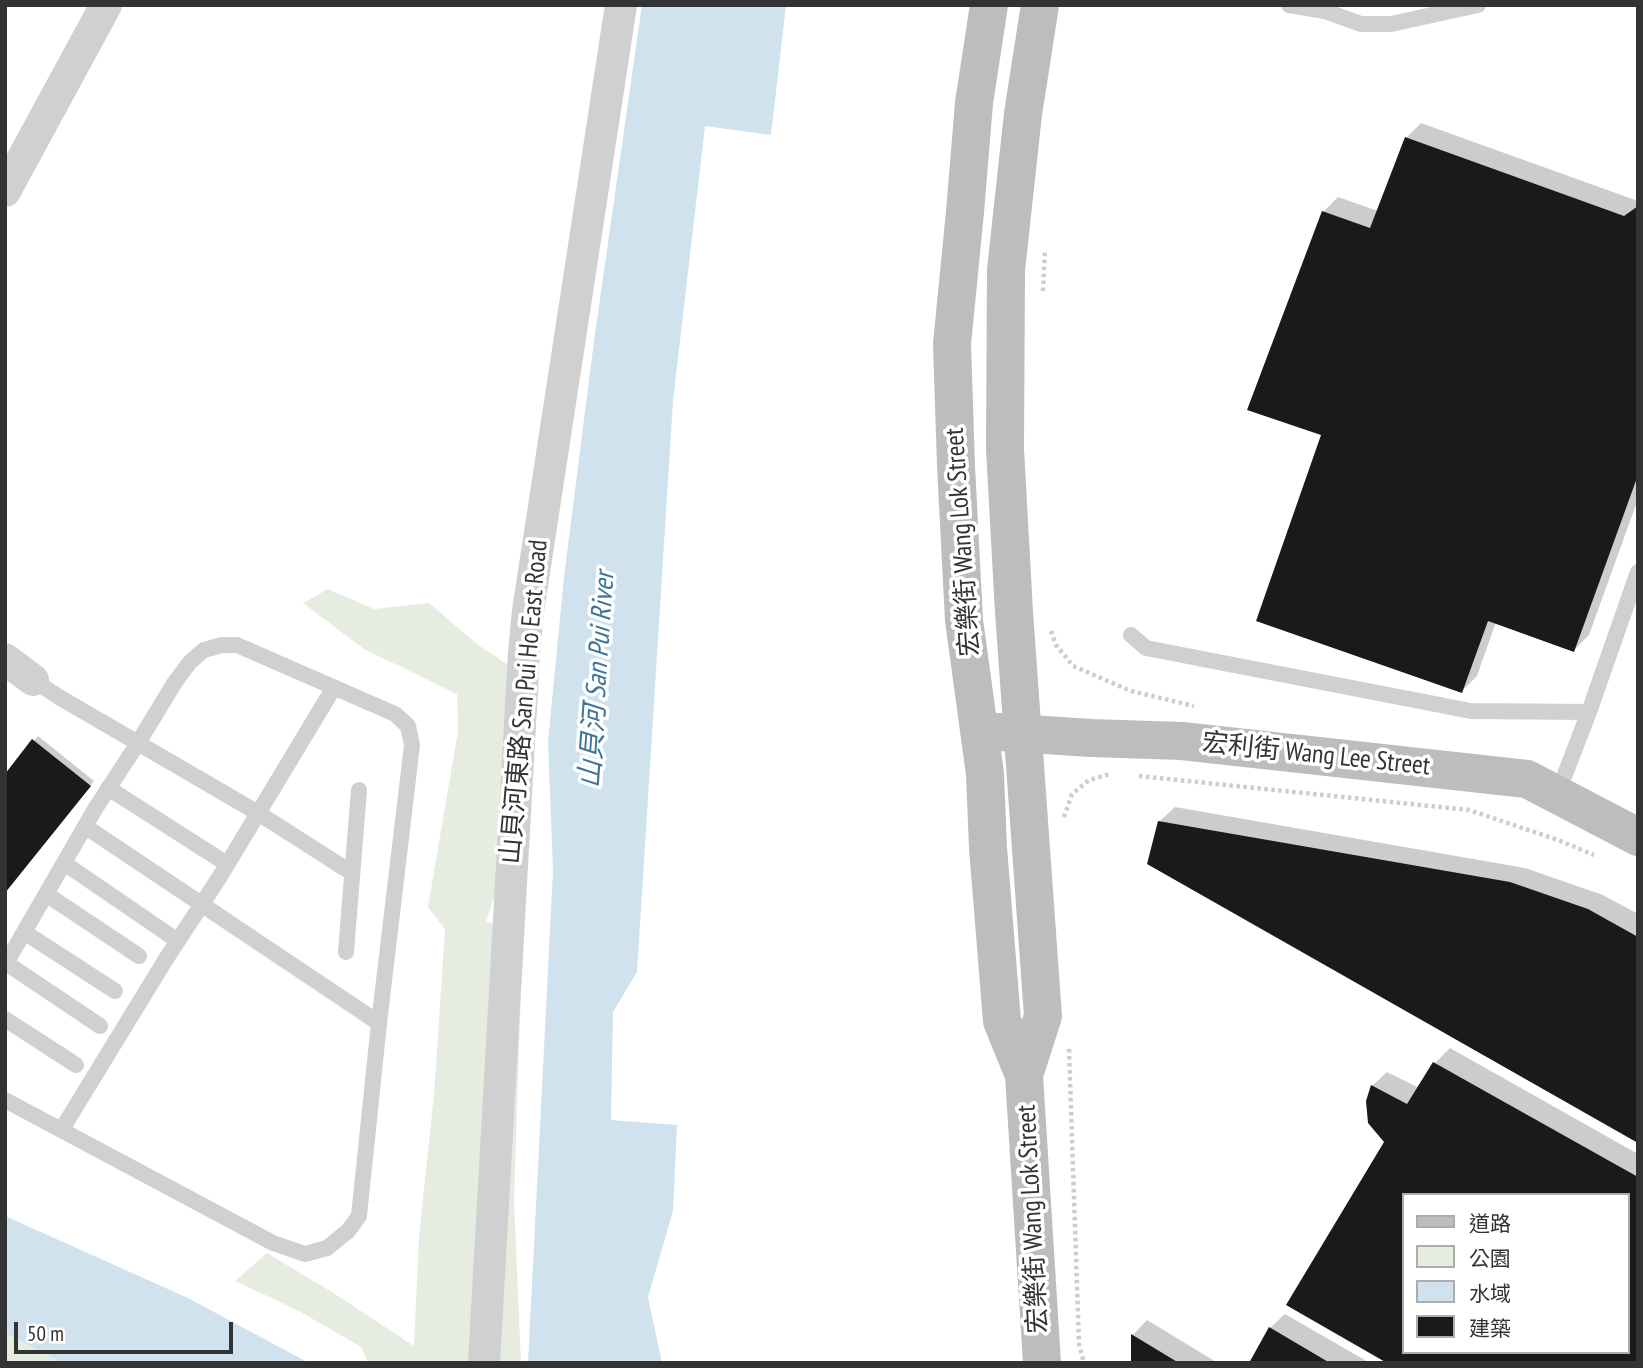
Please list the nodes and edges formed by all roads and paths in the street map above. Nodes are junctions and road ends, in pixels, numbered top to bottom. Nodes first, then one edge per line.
1 (106, 5) edge
2 (621, 5) edge
3 (989, 5) edge
4 (1040, 5) edge
5 (1289, 5) edge
6 (1478, 5) edge
7 (5, 191) edge
8 (1046, 239) dead end
9 (1042, 293) dead end
10 (1638, 572) edge
11 (1049, 626) dead end
12 (1131, 635) dead end
13 (5, 659) edge
14 (33, 680) joint
15 (333, 689) junction
16 (1206, 709) dead end
17 (1589, 712) junction
18 (979, 730) junction
19 (1023, 734) junction
20 (138, 743) junction
21 (1114, 773) dead end
22 (1127, 775) dead end
23 (108, 788) junction
24 (359, 790) dead end
25 (1557, 795) junction
26 (258, 813) junction
27 (1062, 824) dead end
28 (86, 827) junction
29 (1638, 837) edge
30 (1604, 859) dead end
31 (64, 863) junction
32 (227, 864) junction
33 (352, 873) junction
34 (46, 894) junction
35 (202, 904) junction
36 (24, 932) junction
37 (178, 941) junction
38 (346, 952) dead end
39 (139, 956) dead end
40 (6, 964) edge
41 (116, 991) dead end
42 (5, 1018) edge
43 (379, 1023) junction
44 (100, 1026) dead end
45 (1069, 1043) dead end
46 (76, 1065) dead end
47 (1024, 1075) junction
48 (5, 1100) edge
49 (62, 1129) junction
50 (484, 1363) edge
51 (1042, 1363) edge
52 (1084, 1363) edge

1 - 7 street
2 - 50 street, 山貝河東路 San Pui Ho East Road
3 - 18 street, 宏樂街 Wang Lok Street
4 - 19 street, 宏樂街 Wang Lok Street
5 - 6 lane
8 - 9 path
10 - 17 lane
11 - 16 path
12 - 17 lane
13 - 14 street
14 - 20 lane
15 - 20 lane
15 - 26 lane
15 - 43 lane
17 - 25 lane
18 - 19 street, 宏利街 Wang Lee Street
18 - 47 street, 宏樂街 Wang Lok Street
19 - 25 street, 宏利街 Wang Lee Street
19 - 47 street, 宏樂街 Wang Lok Street
20 - 23 lane
20 - 26 lane
21 - 27 path
22 - 30 path
23 - 28 lane
23 - 32 lane
24 - 33 lane
25 - 29 street, 宏利街 Wang Lee Street
26 - 32 lane
26 - 33 lane
28 - 31 lane
28 - 35 lane
31 - 34 lane
31 - 37 lane
32 - 35 lane
33 - 38 lane
34 - 36 lane
34 - 39 lane
35 - 37 lane
35 - 43 lane
36 - 40 lane
36 - 41 lane
37 - 49 lane
40 - 44 lane
42 - 46 lane
43 - 49 lane
45 - 52 path
47 - 51 street, 宏樂街 Wang Lok Street
48 - 49 lane

